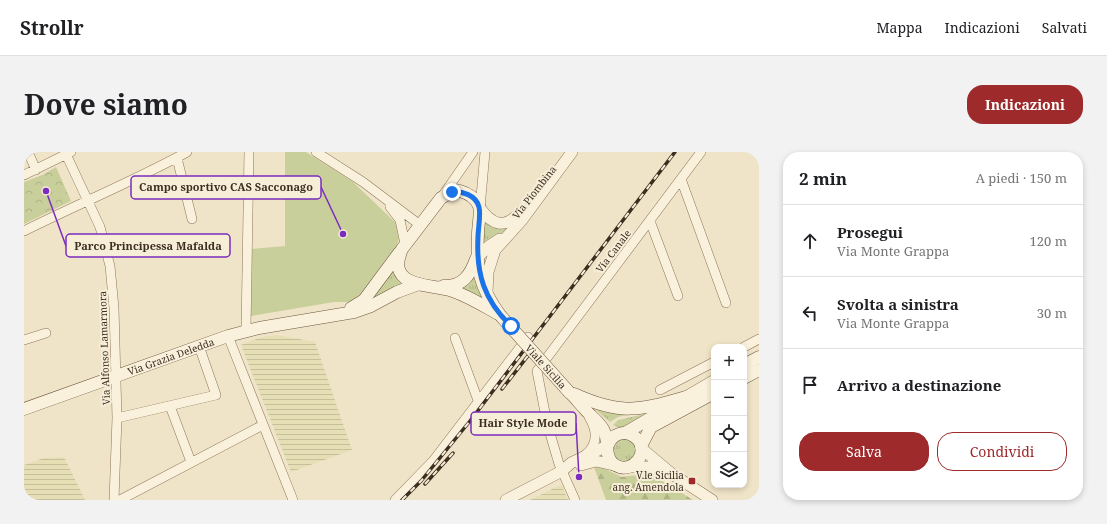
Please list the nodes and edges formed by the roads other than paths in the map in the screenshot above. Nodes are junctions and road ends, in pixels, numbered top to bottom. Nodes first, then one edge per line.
1 (28, 152) edge
2 (187, 152) edge
3 (249, 152) edge
4 (316, 152) edge
5 (473, 152) edge
6 (485, 152) edge
7 (565, 152) edge
8 (572, 152) edge
9 (701, 152) edge
10 (68, 153) edge
11 (329, 155) edge
12 (177, 158) junction
13 (36, 170) junction
14 (24, 175) edge
15 (681, 179) junction
16 (374, 190) junction
17 (441, 198) junction
18 (87, 200) junction
19 (480, 208) junction
20 (192, 220) dead end
21 (650, 221) junction
22 (420, 225) junction
23 (24, 231) edge
24 (507, 235) junction
25 (404, 246) junction
26 (476, 259) junction
27 (419, 284) junction
28 (440, 286) junction
29 (487, 294) junction
30 (678, 296) dead end
31 (726, 303) dead end
32 (500, 316) junction
33 (321, 317) junction
34 (246, 330) junction
35 (46, 333) dead end
36 (228, 336) junction
37 (528, 337) dead end
38 (455, 338) dead end
39 (759, 339) edge
40 (24, 340) edge
41 (747, 345) edge
42 (199, 346) junction
43 (759, 357) edge
44 (747, 363) edge
45 (711, 364) edge
46 (759, 370) edge
47 (116, 376) junction
48 (747, 376) edge
49 (711, 383) edge
50 (660, 390) dead end
51 (711, 395) edge
52 (686, 397) junction
53 (577, 400) junction
54 (479, 402) junction
55 (170, 406) junction
56 (24, 409) edge
57 (117, 418) junction
58 (263, 425) junction
59 (624, 433) junction
60 (607, 446) junction
61 (641, 447) junction
62 (581, 458) junction
63 (191, 462) junction
64 (624, 467) junction
65 (562, 471) junction
66 (672, 474) junction
67 (114, 500) edge
68 (120, 500) edge
69 (292, 500) edge
70 (395, 500) edge
71 (506, 500) edge
72 (575, 500) edge
73 (712, 500) edge

1 - 13 street
2 - 12 street
3 - 34 street
4 - 11 street
5 - 17 street
6 - 19 street
7 - 19 street, Via Piombina
8 - 24 street, Via Piombina
9 - 15 street, Via Canale
10 - 13 street
10 - 18 street, Via Alfonso Lamarmora
11 - 16 street
12 - 18 street
12 - 20 street
13 - 14 street
15 - 21 street, Via Canale
15 - 31 street
16 - 22 street
16 - 25 street
17 - 19 main road
17 - 22 main road
18 - 23 street
18 - 47 street, Via Alfonso Lamarmora
19 - 26 main road
21 - 30 street
21 - 65 street, Via Canale
22 - 25 main road
24 - 26 street, Via Piombina
24 - 29 street, Via Piombina
25 - 27 main road
25 - 33 main road, Via Grazia Deledda
26 - 28 main road
26 - 29 main road
27 - 28 main road
27 - 33 main road, Via Grazia Deledda
28 - 32 main road
29 - 32 main road
32 - 53 main road, Viale Sicilia, bridge
33 - 34 main road, Via Grazia Deledda
34 - 36 main road, Via Grazia Deledda
35 - 40 street
36 - 42 main road, Via Grazia Deledda
36 - 58 street
37 - 54 street
38 - 54 street
39 - 41 street
42 - 47 main road, Via Grazia Deledda
42 - 55 street
43 - 44 main road
45 - 50 street
46 - 48 main road
47 - 56 main road, Via Grazia Deledda
47 - 57 street, Via Alfonso Lamarmora
49 - 52 main road
51 - 61 main road
52 - 53 main road
52 - 59 main road
53 - 59 main road
53 - 60 main road
53 - 62 street
54 - 70 street
55 - 57 street
55 - 63 street
57 - 67 street, Via Alfonso Lamarmora
58 - 63 street
58 - 69 street
59 - 60 main road
59 - 61 main road
60 - 62 street
60 - 64 main road
61 - 64 main road
61 - 66 street
62 - 65 street
63 - 68 street
64 - 65 street
64 - 66 street
65 - 71 street
65 - 72 street
66 - 73 street

